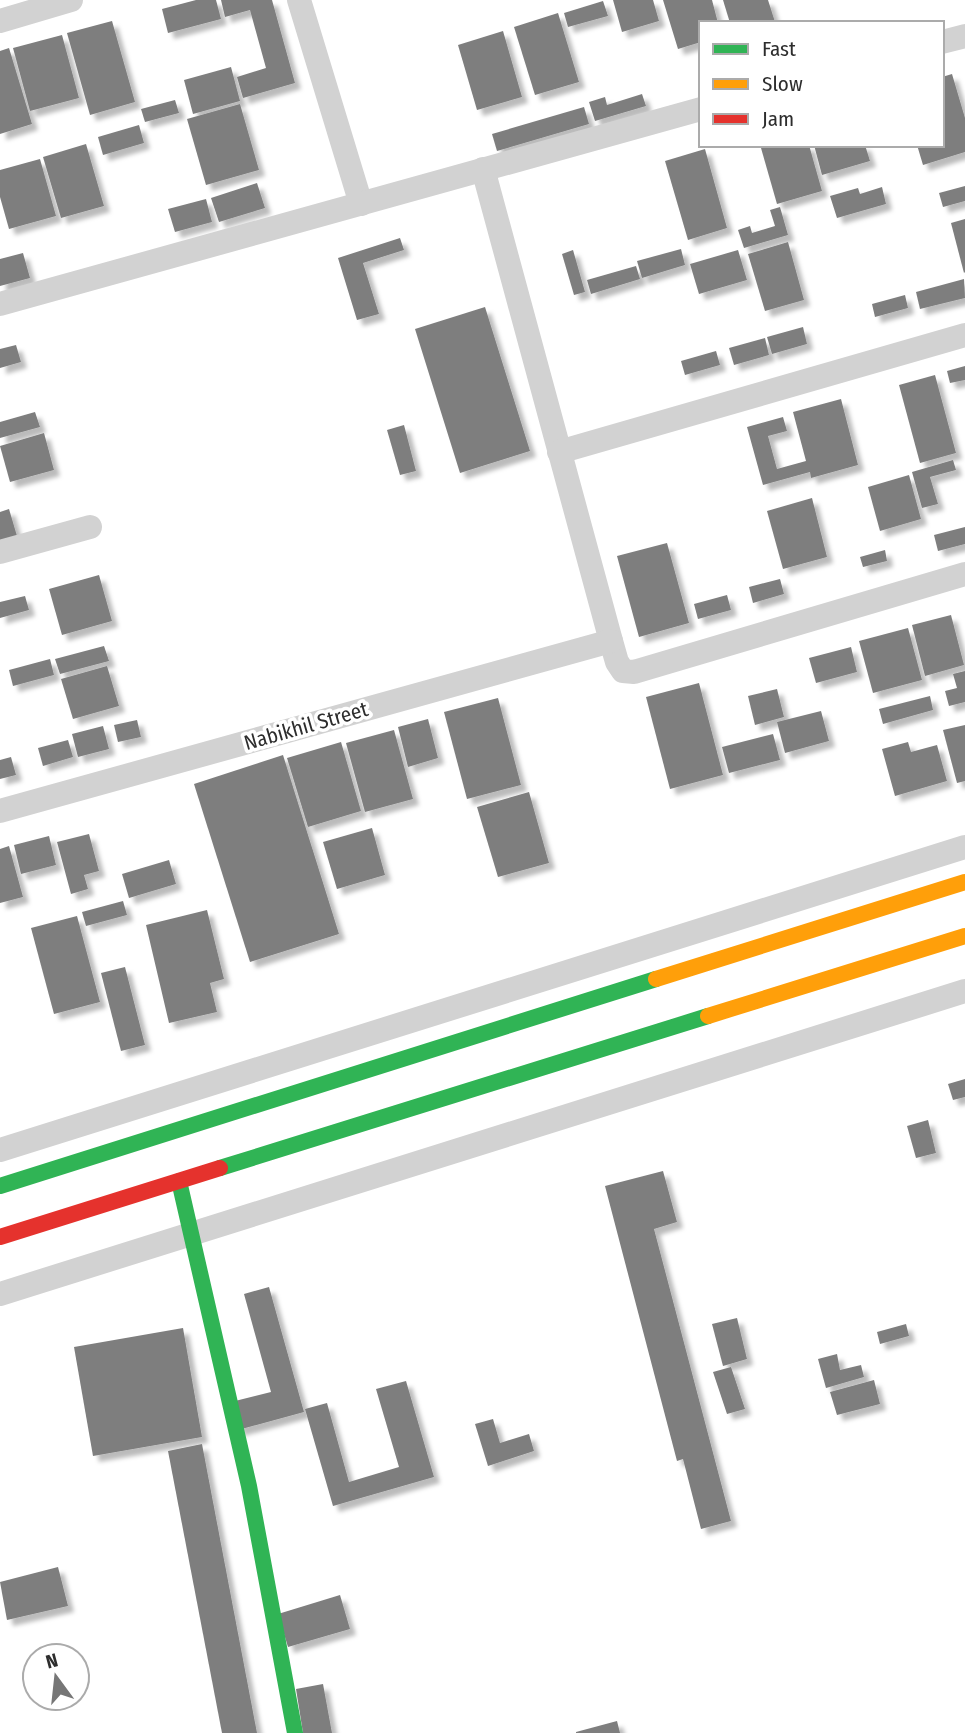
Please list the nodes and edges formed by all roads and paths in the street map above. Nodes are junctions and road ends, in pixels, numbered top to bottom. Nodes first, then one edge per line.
1 (71, 0) edge
2 (299, 0) edge
3 (0, 21) edge
4 (965, 36) edge
5 (944, 41) edge
6 (699, 110) edge
7 (483, 169) junction
8 (361, 204) junction
9 (0, 304) edge
10 (965, 335) edge
11 (559, 452) junction
12 (90, 527) dead end
13 (0, 552) edge
14 (965, 574) edge
15 (611, 641) junction
16 (0, 811) edge
17 (965, 847) edge
18 (965, 882) edge
19 (965, 936) edge
20 (965, 991) edge
21 (0, 1150) edge
22 (179, 1181) junction
23 (0, 1186) edge
24 (192, 1234) junction
25 (0, 1237) edge
26 (0, 1294) edge
27 (295, 1733) edge

1 - 3 street
2 - 8 street
4 - 5 street
6 - 7 street
7 - 8 street
7 - 11 street
8 - 9 street
10 - 11 street
11 - 15 street
12 - 13 street
14 - 15 street
15 - 16 street, Nabikhil Street
17 - 21 street
18 - 23 main road
19 - 22 main road
20 - 24 street
22 - 24 main road
22 - 25 main road
24 - 26 street
24 - 27 main road

